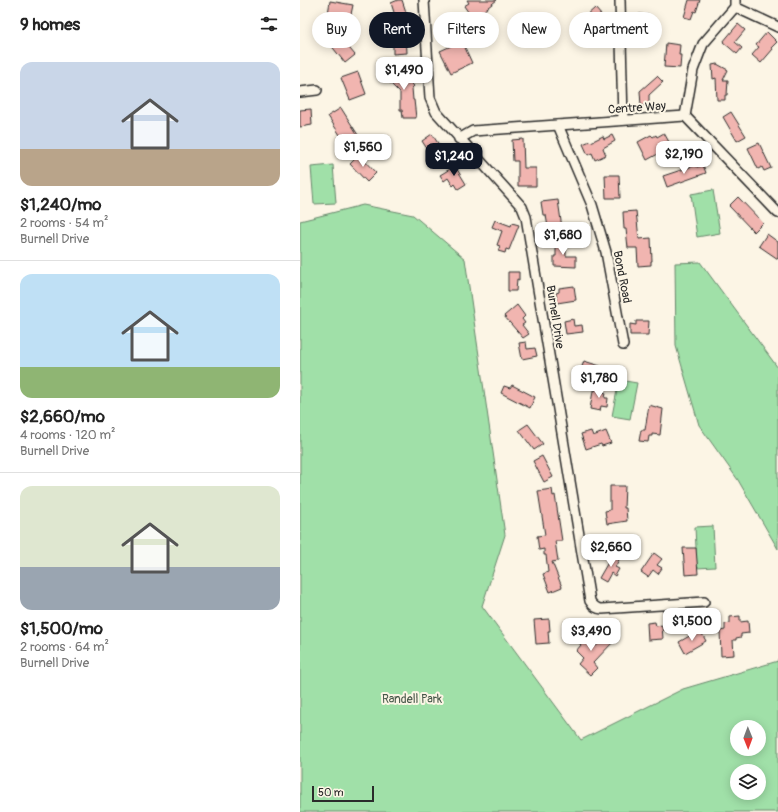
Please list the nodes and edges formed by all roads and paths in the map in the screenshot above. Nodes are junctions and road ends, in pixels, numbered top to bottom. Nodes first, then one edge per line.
1 (424, 0) edge
2 (620, 0) edge
3 (735, 4) edge
4 (778, 27) edge
5 (317, 90) dead end
6 (300, 92) edge
7 (685, 116) junction
8 (624, 120) junction
9 (558, 125) junction
10 (459, 139) junction
11 (778, 213) edge
12 (623, 345) dead end
13 (704, 602) dead end

1 - 10 street, Burnell Drive
2 - 8 street
3 - 4 street
3 - 7 street
5 - 6 street
7 - 8 street, Centre Way
7 - 11 street
8 - 9 street, Centre Way
9 - 10 street, Centre Way
9 - 12 street, Bond Road
10 - 13 street, Burnell Drive

